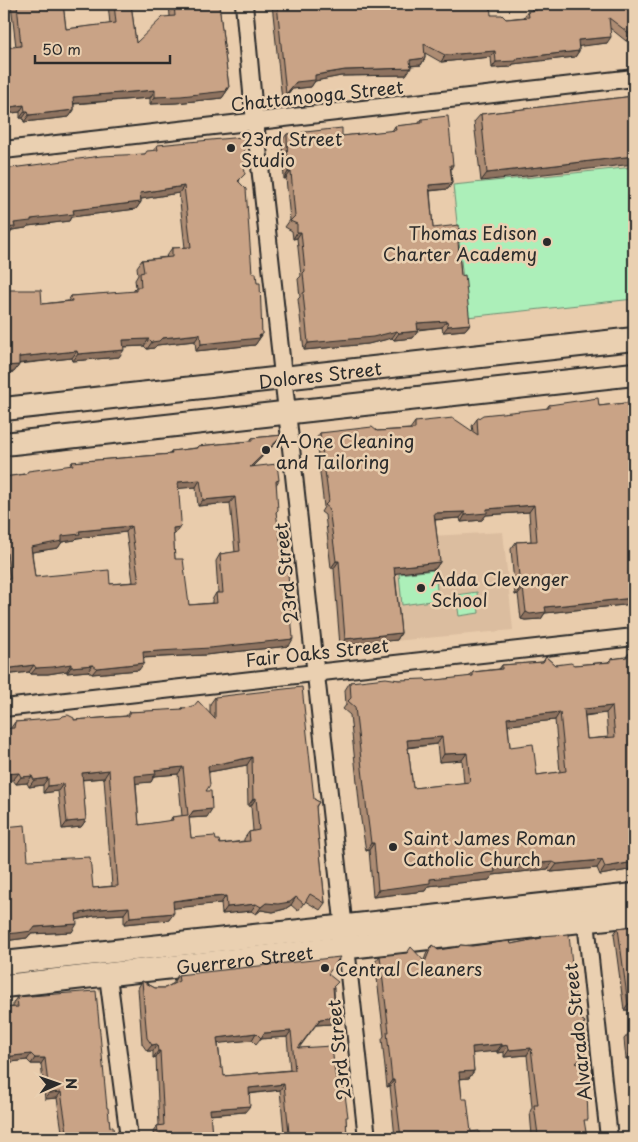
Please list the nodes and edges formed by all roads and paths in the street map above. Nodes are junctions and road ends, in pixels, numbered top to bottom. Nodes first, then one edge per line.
1 (244, 4) edge
2 (634, 78) edge
3 (255, 122) junction
4 (4, 150) edge
5 (634, 339) edge
6 (634, 374) edge
7 (284, 378) junction
8 (4, 409) edge
9 (288, 413) junction
10 (4, 444) edge
11 (634, 636) edge
12 (316, 672) junction
13 (4, 708) edge
14 (634, 895) edge
15 (634, 915) edge
16 (586, 920) junction
17 (346, 937) junction
18 (4, 963) edge
19 (108, 976) junction
20 (4, 986) edge
21 (129, 1138) edge
22 (368, 1138) edge
23 (609, 1138) edge

1 - 3 street, 23rd Street
2 - 3 street, Chattanooga Street
3 - 4 street, Chattanooga Street
3 - 7 street, 23rd Street
5 - 7 main road, Dolores Street
6 - 9 main road, Dolores Street
7 - 8 main road, Dolores Street
7 - 9 street, 23rd Street
9 - 10 main road, Dolores Street
9 - 12 street, 23rd Street
11 - 12 street, Fair Oaks Street
12 - 13 street, Fair Oaks Street
12 - 17 street, 23rd Street
14 - 17 main road, Guerrero Street
15 - 16 main road, Guerrero Street
16 - 17 main road, Guerrero Street
16 - 23 street, Alvarado Street
17 - 18 main road, Guerrero Street
17 - 19 main road, Guerrero Street
17 - 22 street, 23rd Street
19 - 20 main road, Guerrero Street
19 - 21 street

